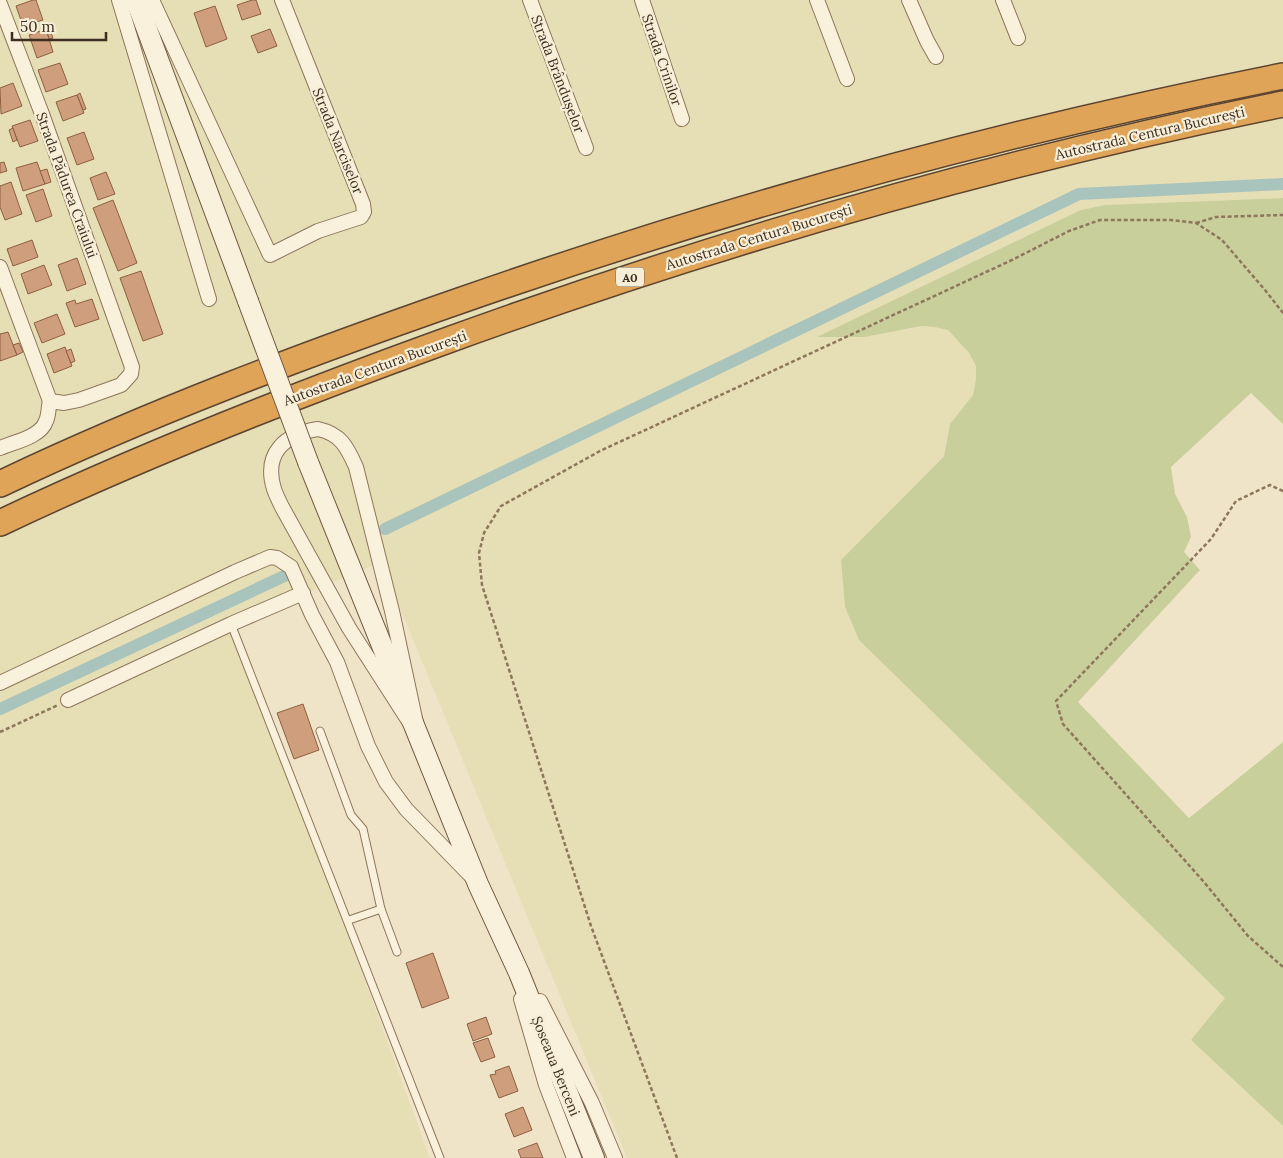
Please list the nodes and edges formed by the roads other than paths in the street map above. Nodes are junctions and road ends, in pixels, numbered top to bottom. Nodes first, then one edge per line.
1 (119, 0) edge
2 (136, 0) edge
3 (152, 0) edge
4 (282, 0) edge
5 (530, 0) edge
6 (642, 0) edge
7 (817, 0) edge
8 (909, 0) edge
9 (1003, 0) edge
10 (0, 4) edge
11 (1018, 38) dead end
12 (936, 57) dead end
13 (1283, 76) edge
14 (847, 79) dead end
15 (1283, 104) edge
16 (682, 119) dead end
17 (586, 148) dead end
18 (0, 267) edge
19 (209, 299) dead end
20 (50, 401) junction
21 (0, 448) edge
22 (0, 484) edge
23 (0, 523) edge
24 (303, 593) junction
25 (231, 624) junction
26 (0, 683) edge
27 (68, 700) road end
28 (320, 731) dead end
29 (419, 737) junction
30 (478, 884) junction
31 (381, 909) junction
32 (349, 920) junction
33 (397, 952) dead end
34 (519, 973) junction
35 (440, 1158) edge
36 (574, 1158) edge
37 (594, 1158) edge
38 (615, 1158) edge

1 - 19 street
2 - 29 main road, Șoseaua Berceni, bridge
3 - 4 street, Strada Narciselor
5 - 17 street, Strada Brândușelor
6 - 16 street, Strada Crinilor
7 - 14 street
8 - 12 street
9 - 11 street
10 - 20 street, Strada Pădurea Craiului
13 - 22 highway, Autostrada Centura București / A0
15 - 23 highway, Autostrada Centura București / A0
18 - 20 street
20 - 21 street
24 - 25 street
24 - 26 street
24 - 30 street
25 - 27 street
25 - 32 lane
28 - 31 lane
29 - 29 street
29 - 30 main road, Șoseaua Berceni
30 - 34 main road, Șoseaua Berceni
31 - 32 lane
31 - 33 lane
32 - 35 lane
34 - 36 street
34 - 37 main road, Șoseaua Berceni
34 - 38 street

